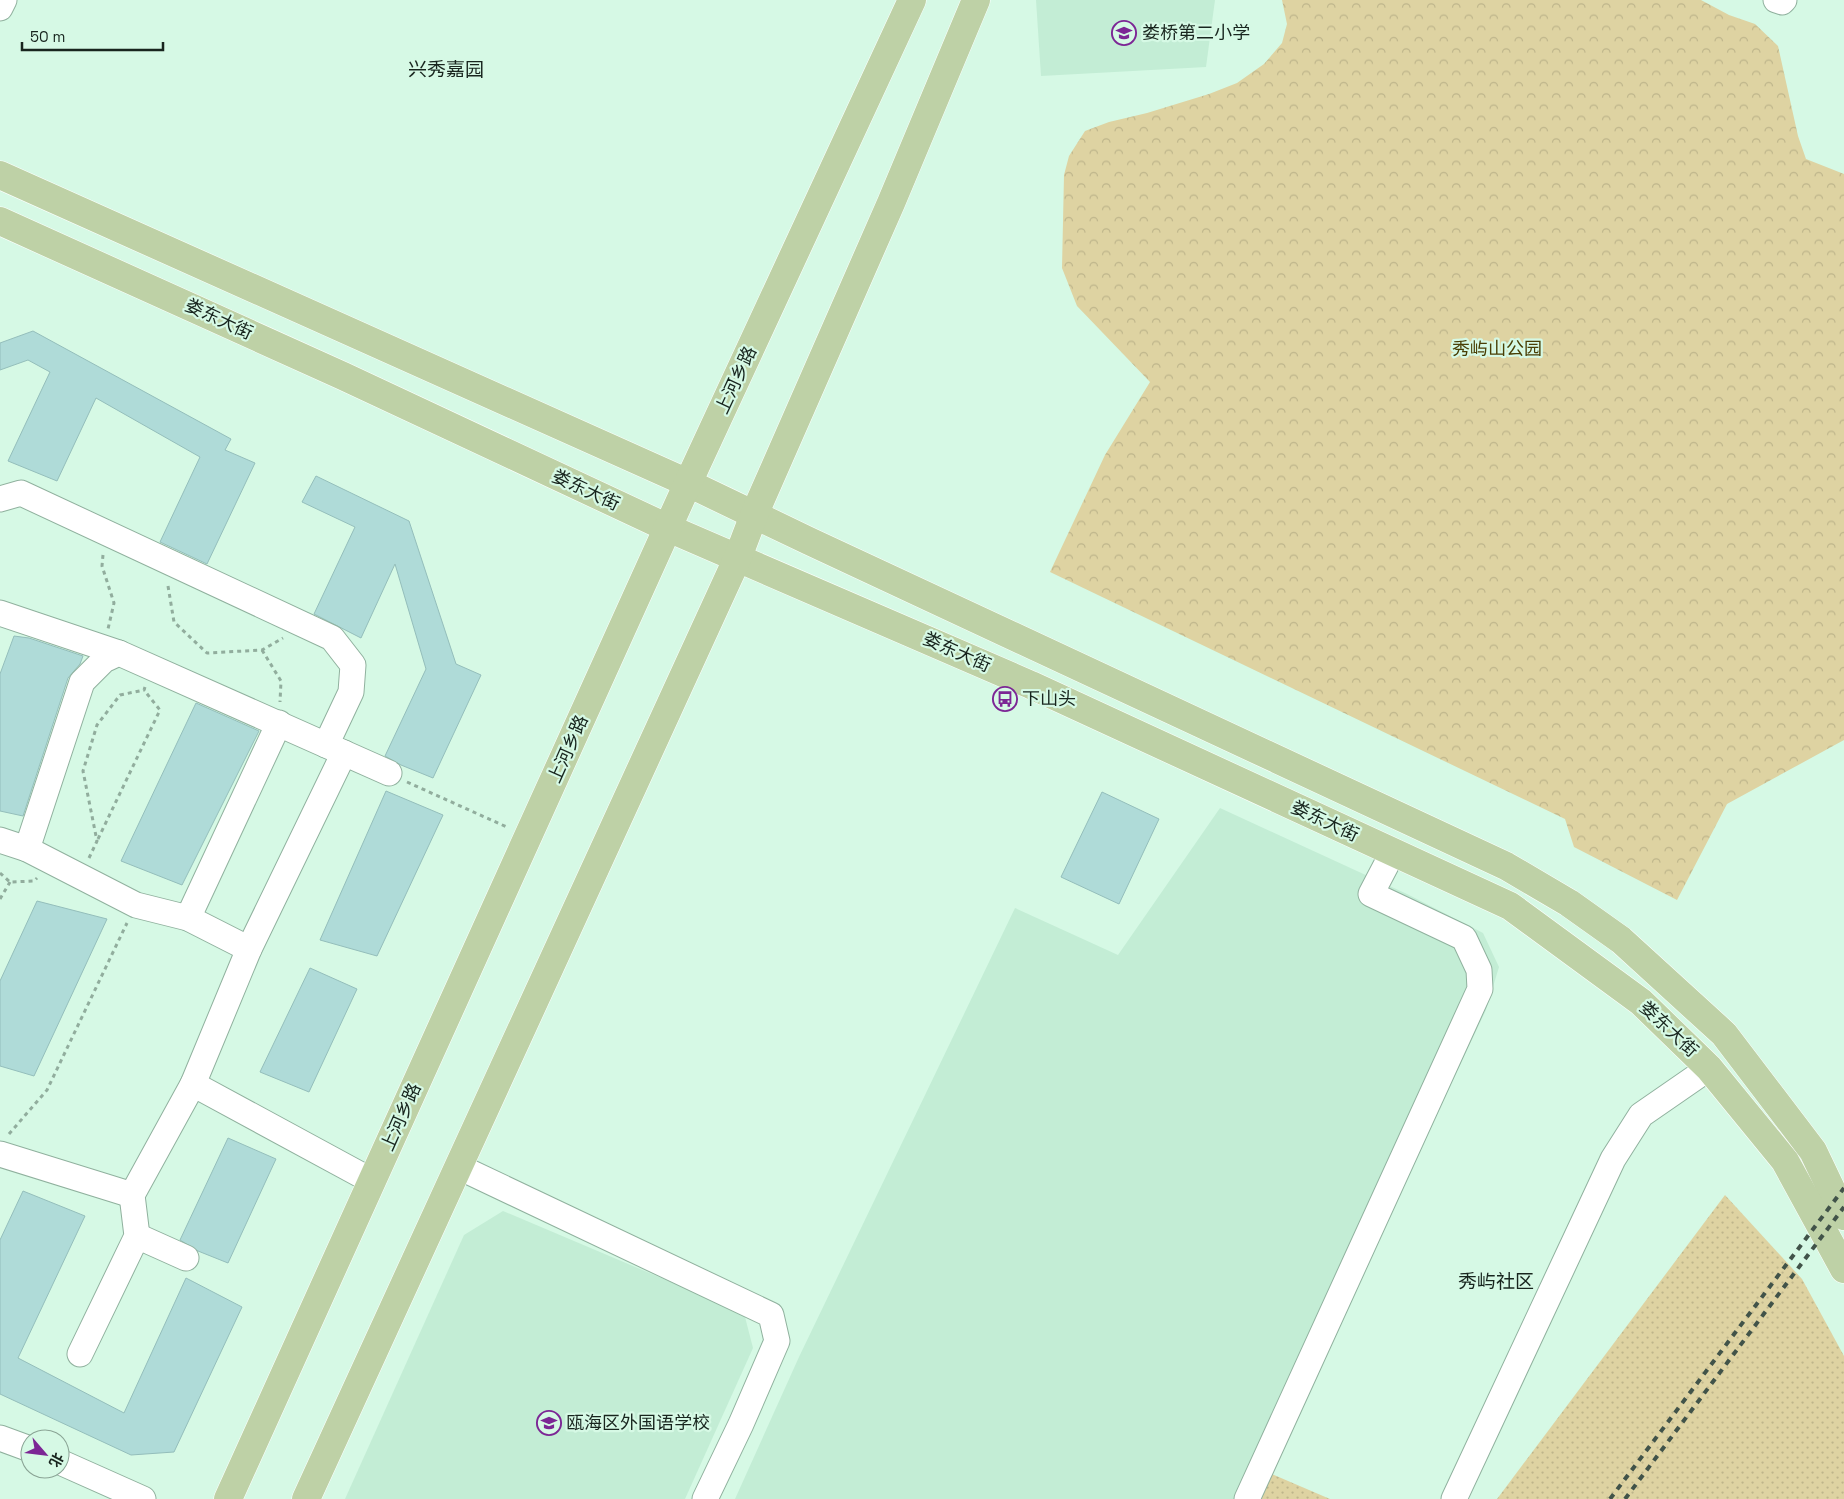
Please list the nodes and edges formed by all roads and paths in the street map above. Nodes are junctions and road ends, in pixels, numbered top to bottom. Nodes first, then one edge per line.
1 (4, 0) edge
2 (912, 0) edge
3 (976, 0) edge
4 (1776, 0) edge
5 (1784, 0) edge
6 (0, 8) edge
7 (0, 176) edge
8 (0, 221) edge
9 (688, 483) junction
10 (0, 500) edge
11 (754, 515) junction
12 (668, 528) junction
13 (107, 533) junction
14 (738, 557) junction
15 (164, 559) junction
16 (0, 613) edge
17 (305, 626) junction
18 (111, 650) junction
19 (262, 650) junction
20 (148, 678) junction
21 (278, 724) junction
22 (335, 749) junction
23 (389, 773) joint
24 (528, 837) junction
25 (0, 840) edge
26 (97, 841) junction
27 (28, 850) junction
28 (1393, 852) junction
29 (55, 864) junction
30 (0, 873) edge
31 (79, 876) junction
32 (10, 882) junction
33 (0, 899) edge
34 (136, 904) junction
35 (188, 918) junction
36 (249, 949) junction
37 (1709, 1068) junction
38 (193, 1084) junction
39 (3, 1146) edge
40 (459, 1167) junction
41 (372, 1181) junction
42 (132, 1195) junction
43 (1844, 1216) edge
44 (137, 1236) junction
45 (186, 1258) dead end
46 (1844, 1269) edge
47 (80, 1354) dead end
48 (0, 1438) edge
49 (20, 1445) edge
50 (70, 1466) edge
51 (143, 1499) edge
52 (228, 1499) edge
53 (306, 1499) edge
54 (705, 1499) edge
55 (1247, 1499) edge
56 (1454, 1499) edge

1 - 6 street
2 - 9 main road, 上河乡路
3 - 11 main road
4 - 5 street
7 - 9 main road, 娄东大街
8 - 12 main road, 娄东大街
9 - 11 main road, 娄东大街
9 - 12 main road, 上河乡路
10 - 13 street
11 - 14 main road
11 - 43 main road, 娄东大街
12 - 14 main road, 娄东大街
12 - 24 main road, 上河乡路
13 - 15 street
13 - 18 path
14 - 28 main road, 娄东大街
14 - 40 main road
15 - 17 street
15 - 19 path
16 - 18 street
17 - 19 path
17 - 22 street
18 - 20 street
18 - 27 street
19 - 21 path
20 - 21 street
20 - 26 path
20 - 26 path
21 - 22 street
21 - 35 street
22 - 23 street
22 - 36 street
23 - 24 path
24 - 41 main road, 上河乡路
25 - 27 street
26 - 31 path
27 - 29 street
28 - 37 main road, 娄东大街
28 - 55 street
29 - 31 street
29 - 32 path
30 - 32 path
31 - 34 street
32 - 33 path
34 - 35 street
34 - 39 path
35 - 36 street
36 - 38 street
37 - 46 main road, 娄东大街
37 - 56 street
38 - 41 street
38 - 42 street
39 - 42 street
40 - 53 main road
40 - 54 street
41 - 52 main road, 上河乡路
42 - 44 street
44 - 45 street
44 - 47 street
48 - 49 street
50 - 51 street

